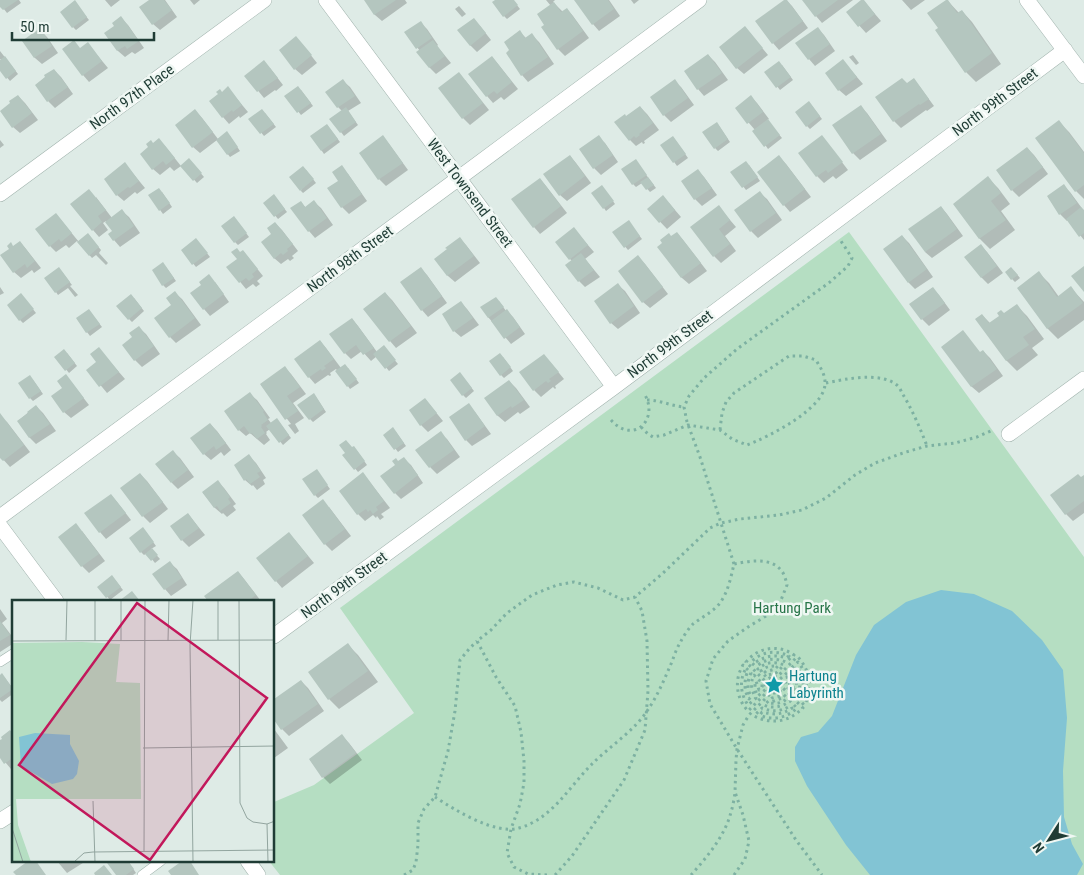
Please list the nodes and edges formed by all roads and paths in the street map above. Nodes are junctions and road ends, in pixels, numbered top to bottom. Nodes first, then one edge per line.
1 (264, 0) edge
2 (326, 0) edge
3 (699, 0) edge
4 (1028, 0) edge
5 (1065, 50) junction
6 (1084, 76) edge
7 (459, 178) junction
8 (0, 194) edge
9 (830, 226) junction
10 (1084, 379) edge
11 (826, 383) junction
12 (614, 386) junction
13 (645, 395) dead end
14 (647, 400) junction
15 (684, 407) junction
16 (611, 420) dead end
17 (688, 425) junction
18 (641, 427) junction
19 (720, 430) junction
20 (1009, 434) joint
21 (927, 446) junction
22 (0, 517) edge
23 (721, 523) junction
24 (0, 526) edge
25 (734, 564) junction
26 (635, 597) junction
27 (55, 600) edge
28 (275, 635) edge
29 (477, 641) junction
30 (12, 654) edge
31 (0, 662) edge
32 (774, 685) dead end
33 (646, 713) junction
34 (738, 750) junction
35 (735, 792) junction
36 (435, 797) junction
37 (12, 813) edge
38 (0, 822) edge
39 (511, 829) junction
40 (160, 862) edge
41 (249, 862) edge
42 (142, 875) edge
43 (258, 875) edge
44 (404, 875) edge
45 (547, 875) edge
46 (555, 875) edge
47 (691, 875) edge
48 (734, 875) edge
49 (822, 875) edge

1 - 8 street, North 97th Place
2 - 7 street, West Townsend Street
3 - 7 street, North 98th Street
4 - 5 street
5 - 6 street
5 - 9 street, North 99th Street
7 - 12 street, West Townsend Street
7 - 22 street, North 98th Street
9 - 12 street, North 99th Street
9 - 15 path
10 - 20 street
11 - 19 path
11 - 19 path
11 - 21 path
12 - 28 street, North 99th Street
13 - 14 path
14 - 15 path
14 - 18 path
15 - 17 path
16 - 18 path
17 - 18 path
17 - 19 path
17 - 23 path
20 - 21 path
21 - 23 path
23 - 25 path
23 - 26 path
24 - 27 street
25 - 33 path
25 - 34 path
26 - 29 path
26 - 33 path
29 - 36 path
29 - 39 path
30 - 31 lane
32 - 34 path
33 - 39 path
33 - 46 path
34 - 35 path
34 - 49 path
35 - 47 path
35 - 48 path
36 - 39 path
36 - 44 path
37 - 38 street
39 - 45 path
40 - 42 lane
41 - 43 street

